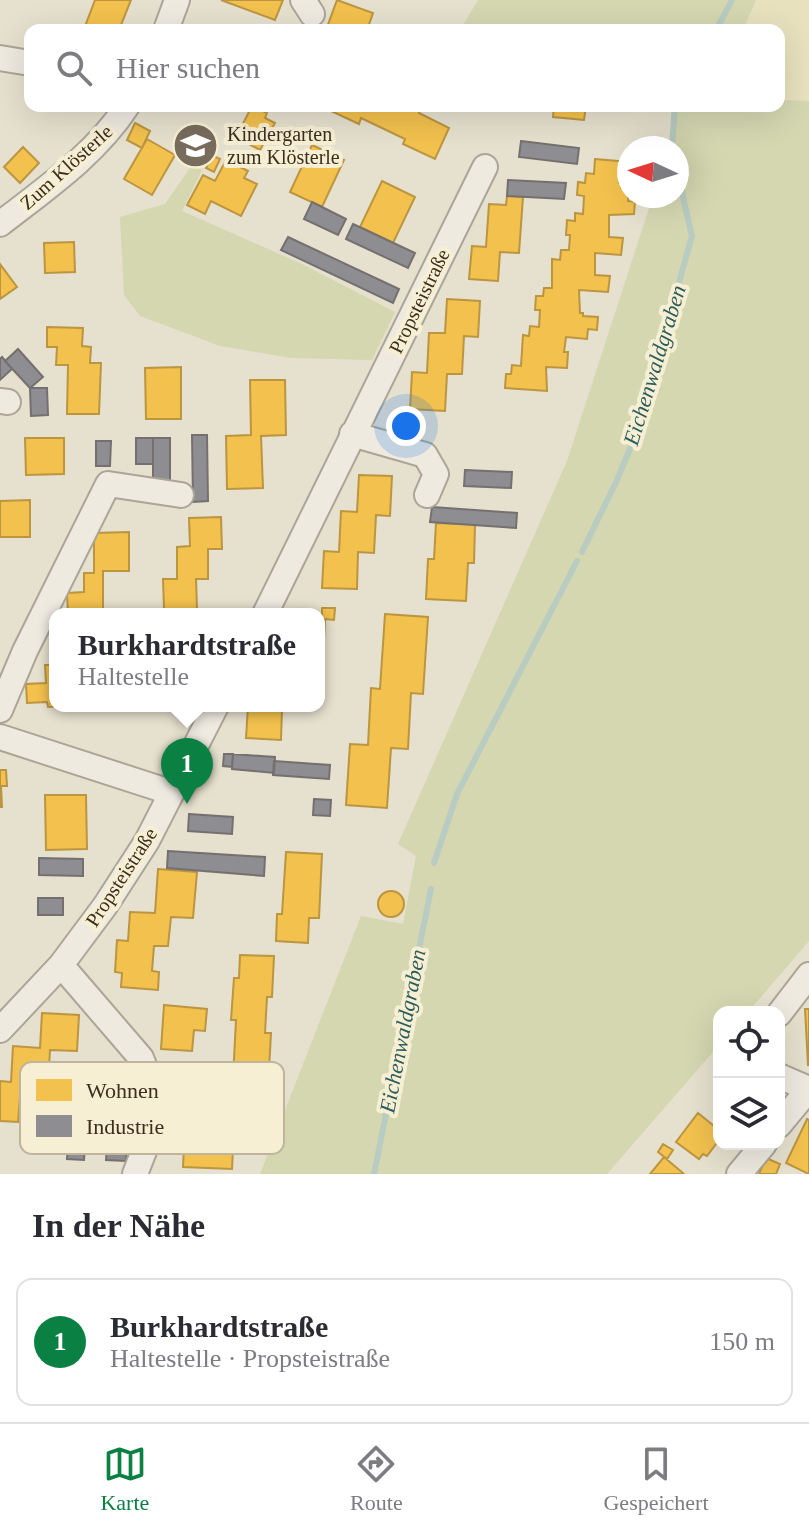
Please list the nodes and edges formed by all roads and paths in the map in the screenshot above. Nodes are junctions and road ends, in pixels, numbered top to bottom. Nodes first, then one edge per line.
1 (177, 0) edge
2 (168, 24) edge
3 (0, 58) edge
4 (24, 62) edge
5 (123, 112) edge
6 (485, 167) dead end
7 (0, 224) edge
8 (352, 434) junction
9 (181, 495) dead end
10 (427, 495) dead end
11 (268, 608) edge
12 (0, 710) edge
13 (213, 712) edge
14 (0, 737) edge
15 (170, 792) junction
16 (61, 965) junction
17 (809, 975) edge
18 (785, 1006) edge
19 (0, 1030) edge
20 (143, 1062) edge
21 (784, 1078) edge
22 (809, 1089) edge
23 (785, 1118) edge
24 (759, 1150) edge
25 (143, 1154) edge
26 (135, 1174) edge
27 (739, 1174) edge

1 - 2 street
3 - 4 street
5 - 7 street, Zum Klösterle
6 - 8 street, Propsteistraße
8 - 10 street
8 - 11 street, Propsteistraße
9 - 12 street
13 - 15 street, Propsteistraße
14 - 15 street
15 - 16 street, Propsteistraße
16 - 19 street, Propsteistraße
16 - 20 street
17 - 18 street
21 - 22 street
22 - 23 street
24 - 27 street
25 - 26 street

